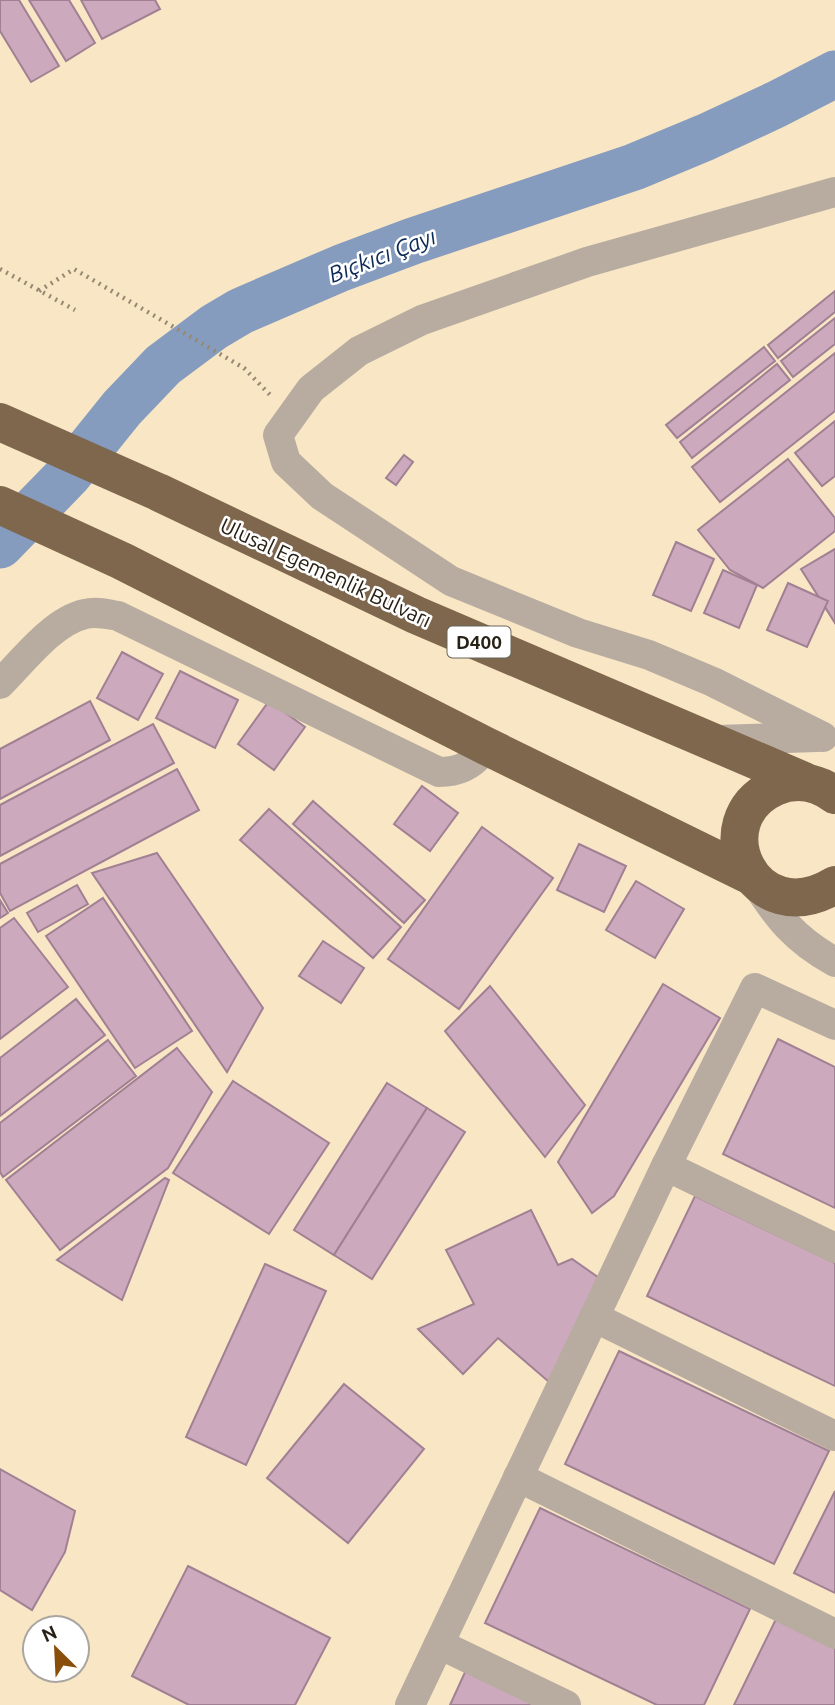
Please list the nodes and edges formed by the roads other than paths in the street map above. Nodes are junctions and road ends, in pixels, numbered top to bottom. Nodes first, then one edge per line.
1 (835, 192) edge
2 (0, 422) edge
3 (0, 505) edge
4 (0, 684) edge
5 (829, 736) edge
6 (705, 741) junction
7 (485, 746) junction
8 (819, 788) edge
9 (751, 876) junction
10 (823, 898) edge
11 (835, 962) edge
12 (835, 1025) edge
13 (666, 1166) junction
14 (835, 1248) edge
15 (594, 1317) junction
16 (835, 1436) edge
17 (518, 1477) junction
18 (835, 1634) edge
19 (439, 1644) junction
20 (410, 1705) edge
21 (566, 1705) edge

1 - 5 street
2 - 6 highway, Ulusal Egemenlik Bulvarı / D400
3 - 7 highway
4 - 7 street
5 - 6 street
6 - 8 highway, Ulusal Egemenlik Bulvarı / D400
7 - 9 highway
8 - 9 highway
9 - 10 highway
9 - 11 street
12 - 13 street
13 - 14 street
13 - 15 street
15 - 16 street
15 - 17 street
17 - 18 street
17 - 19 street
19 - 20 street
19 - 21 street

